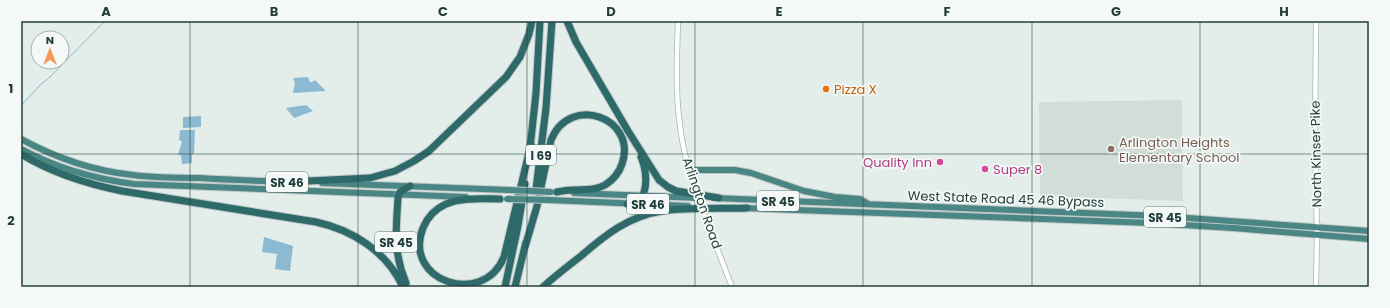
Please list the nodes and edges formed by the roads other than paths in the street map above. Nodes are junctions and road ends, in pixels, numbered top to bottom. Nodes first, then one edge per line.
1 (532, 21) edge
2 (540, 21) edge
3 (552, 21) edge
4 (567, 21) edge
5 (678, 21) edge
6 (1316, 21) edge
7 (628, 131) junction
8 (21, 139) edge
9 (531, 144) junction
10 (21, 149) edge
11 (21, 154) edge
12 (689, 170) junction
13 (287, 182) junction
14 (410, 186) junction
15 (554, 192) junction
16 (398, 195) junction
17 (643, 196) junction
18 (719, 198) junction
19 (504, 199) junction
20 (627, 204) junction
21 (870, 204) junction
22 (747, 208) junction
23 (958, 208) junction
24 (1117, 214) junction
25 (947, 215) junction
26 (1106, 221) junction
27 (1316, 227) junction
28 (1369, 231) edge
29 (1317, 235) junction
30 (1369, 239) edge
31 (525, 247) junction
32 (404, 287) edge
33 (408, 287) edge
34 (505, 287) edge
35 (516, 287) edge
36 (543, 287) edge
37 (732, 287) edge
38 (1316, 287) edge

1 - 13 highway
2 - 9 highway, I 69
3 - 31 highway, I 69
4 - 7 highway
5 - 12 street, Arlington Road
6 - 27 street, North Kinser Pike
7 - 17 highway
7 - 18 highway
8 - 13 highway, SR 46
9 - 19 highway
9 - 34 highway, I 69
10 - 16 highway, SR 46
11 - 32 highway
12 - 21 highway
12 - 37 street, Arlington Road, bridge
13 - 14 highway, SR 46
14 - 15 highway, SR 45, bridge
14 - 16 highway
15 - 17 highway, SR 45
15 - 31 highway
16 - 19 highway, SR 46
16 - 33 highway, SR 45
17 - 18 highway, West State Road 45 46 Bypass / SR 45
17 - 20 highway
18 - 21 highway, West State Road 45 46 Bypass / SR 45
19 - 20 highway, SR 46, bridge
20 - 22 highway, SR 46
21 - 23 highway, West State Road 45 46 Bypass / SR 45
22 - 25 highway, West State Road 45 46 Bypass / SR 45
22 - 36 highway, SR 45
23 - 24 highway, West State Road 45 46 Bypass / SR 45
23 - 25 highway
24 - 26 highway
24 - 27 highway, West State Road 45 46 Bypass / SR 45
25 - 26 highway, West State Road 45 46 Bypass / SR 45
26 - 29 highway, West State Road 45 46 Bypass / SR 45
27 - 28 highway, West State Road 45 46 Bypass / SR 45
27 - 29 street, North Kinser Pike
29 - 30 highway, West State Road 45 46 Bypass / SR 45
29 - 38 street, North Kinser Pike
31 - 35 highway, I 69

